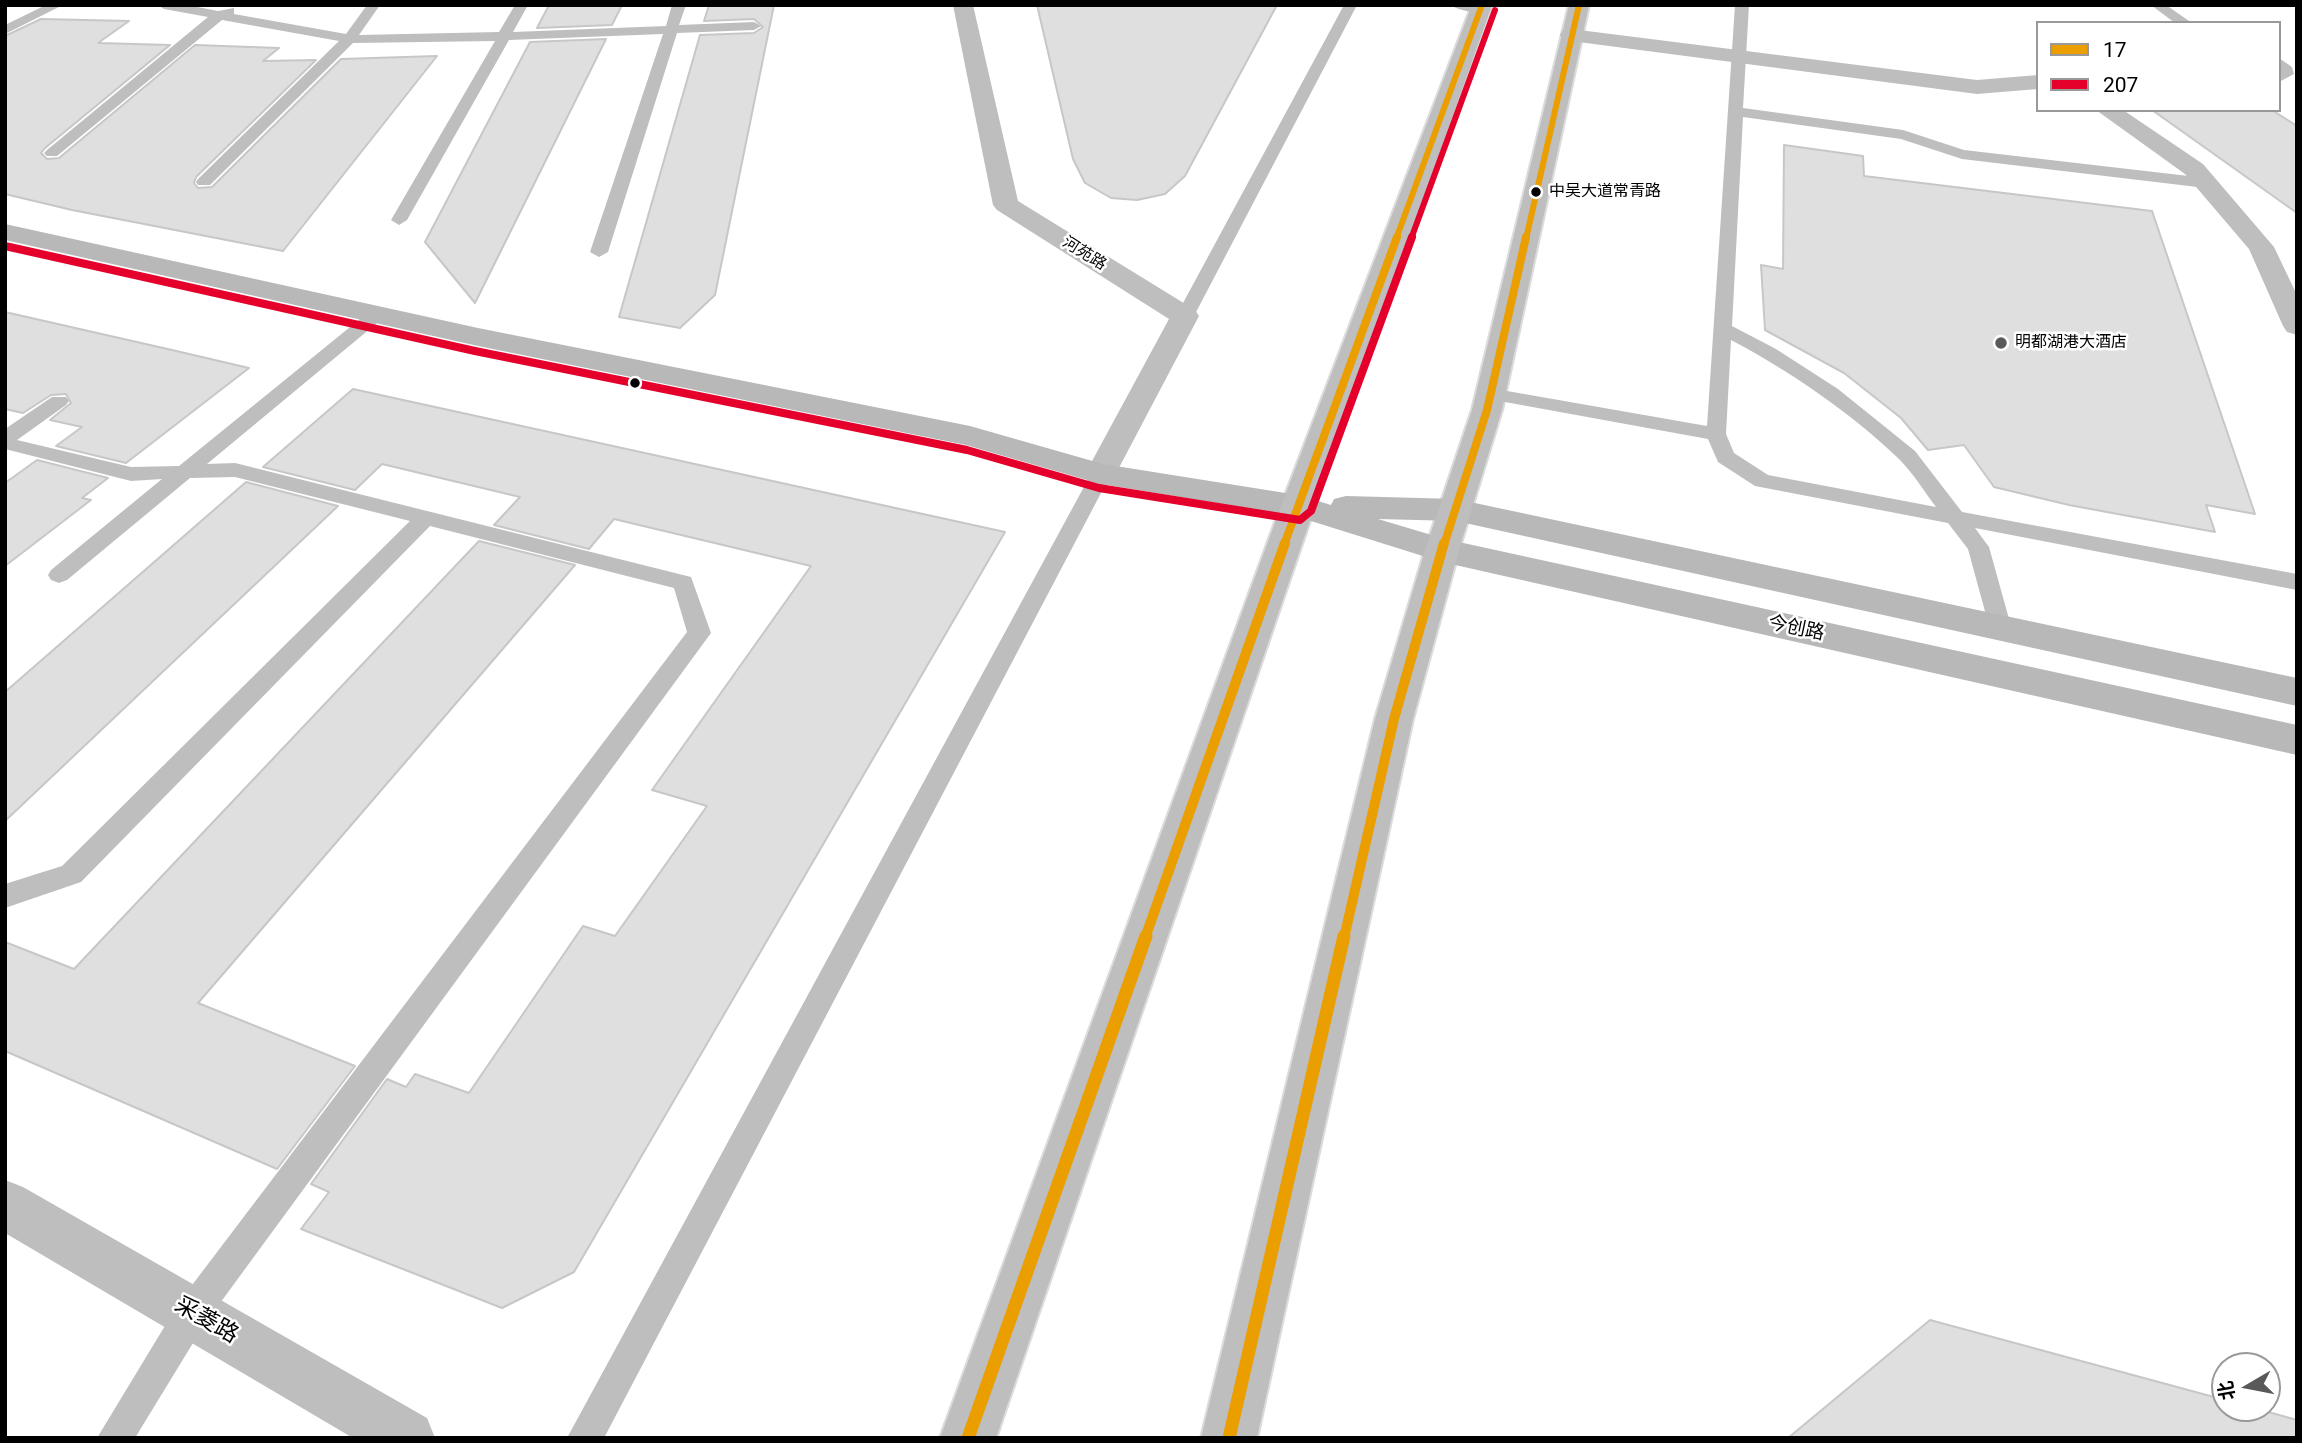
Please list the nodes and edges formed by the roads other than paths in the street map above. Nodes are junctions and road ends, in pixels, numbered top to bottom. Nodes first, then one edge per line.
1 (57, 5) edge
2 (164, 5) edge
3 (240, 5) edge
4 (374, 5) edge
5 (522, 5) edge
6 (680, 5) edge
7 (963, 5) edge
8 (1352, 5) edge
9 (1742, 5) edge
10 (2157, 5) edge
11 (1473, 6) edge
12 (219, 15) junction
13 (1575, 20) edge
14 (2182, 21) edge
15 (754, 26) dead end
16 (5, 30) edge
17 (671, 30) junction
18 (504, 37) junction
19 (349, 39) junction
20 (1741, 57) junction
21 (2281, 64) edge
22 (2036, 82) edge
23 (2282, 83) edge
24 (1737, 112) junction
25 (2111, 112) edge
26 (52, 153) dead end
27 (204, 182) dead end
28 (2206, 183) junction
29 (399, 220) dead end
30 (5, 232) edge
31 (599, 252) dead end
32 (377, 314) junction
33 (1185, 316) junction
34 (2297, 326) edge
35 (1723, 329) junction
36 (1490, 394) junction
37 (59, 401) dead end
38 (1716, 433) junction
39 (5, 441) edge
40 (185, 472) junction
41 (1101, 474) junction
42 (1298, 506) junction
43 (1456, 510) junction
44 (426, 518) junction
45 (1956, 518) junction
46 (1441, 550) junction
47 (59, 575) dead end
48 (2297, 582) edge
49 (2000, 626) junction
50 (2297, 692) edge
51 (2297, 740) edge
52 (5, 896) edge
53 (5, 1205) edge
54 (192, 1313) junction
55 (115, 1438) edge
56 (407, 1438) edge
57 (585, 1438) edge
58 (968, 1438) edge
59 (1229, 1438) edge

1 - 16 lane
2 - 12 lane
3 - 12 lane
4 - 19 lane
5 - 18 lane
6 - 17 lane
7 - 33 main road, 河苑路
8 - 33 lane
9 - 20 lane
10 - 14 lane
11 - 42 main road
12 - 19 lane
12 - 26 lane
13 - 20 main road
13 - 36 main road
15 - 17 lane
17 - 18 lane
17 - 31 lane
18 - 19 lane
18 - 29 lane
19 - 27 lane
20 - 22 main road
20 - 24 lane
21 - 23 lane
24 - 28 lane
24 - 35 lane
25 - 28 main road
28 - 34 main road
30 - 32 main road, 今创路
32 - 40 lane
32 - 41 main road, 今创路
33 - 41 main road
35 - 38 lane
35 - 45 lane
36 - 38 lane
36 - 43 main road
37 - 39 lane
38 - 45 lane
39 - 40 lane
40 - 44 lane
40 - 47 lane
41 - 42 main road, 今创路
41 - 57 lane
42 - 43 main road, 今创路
42 - 46 main road, 今创路
42 - 58 main road
43 - 46 main road
43 - 49 main road, 今创路
44 - 52 lane
44 - 54 lane
45 - 48 lane
45 - 49 lane
46 - 51 main road, 今创路
46 - 59 main road
49 - 50 main road, 今创路
53 - 54 main road, 采菱路
54 - 55 lane
54 - 56 main road, 采菱路

